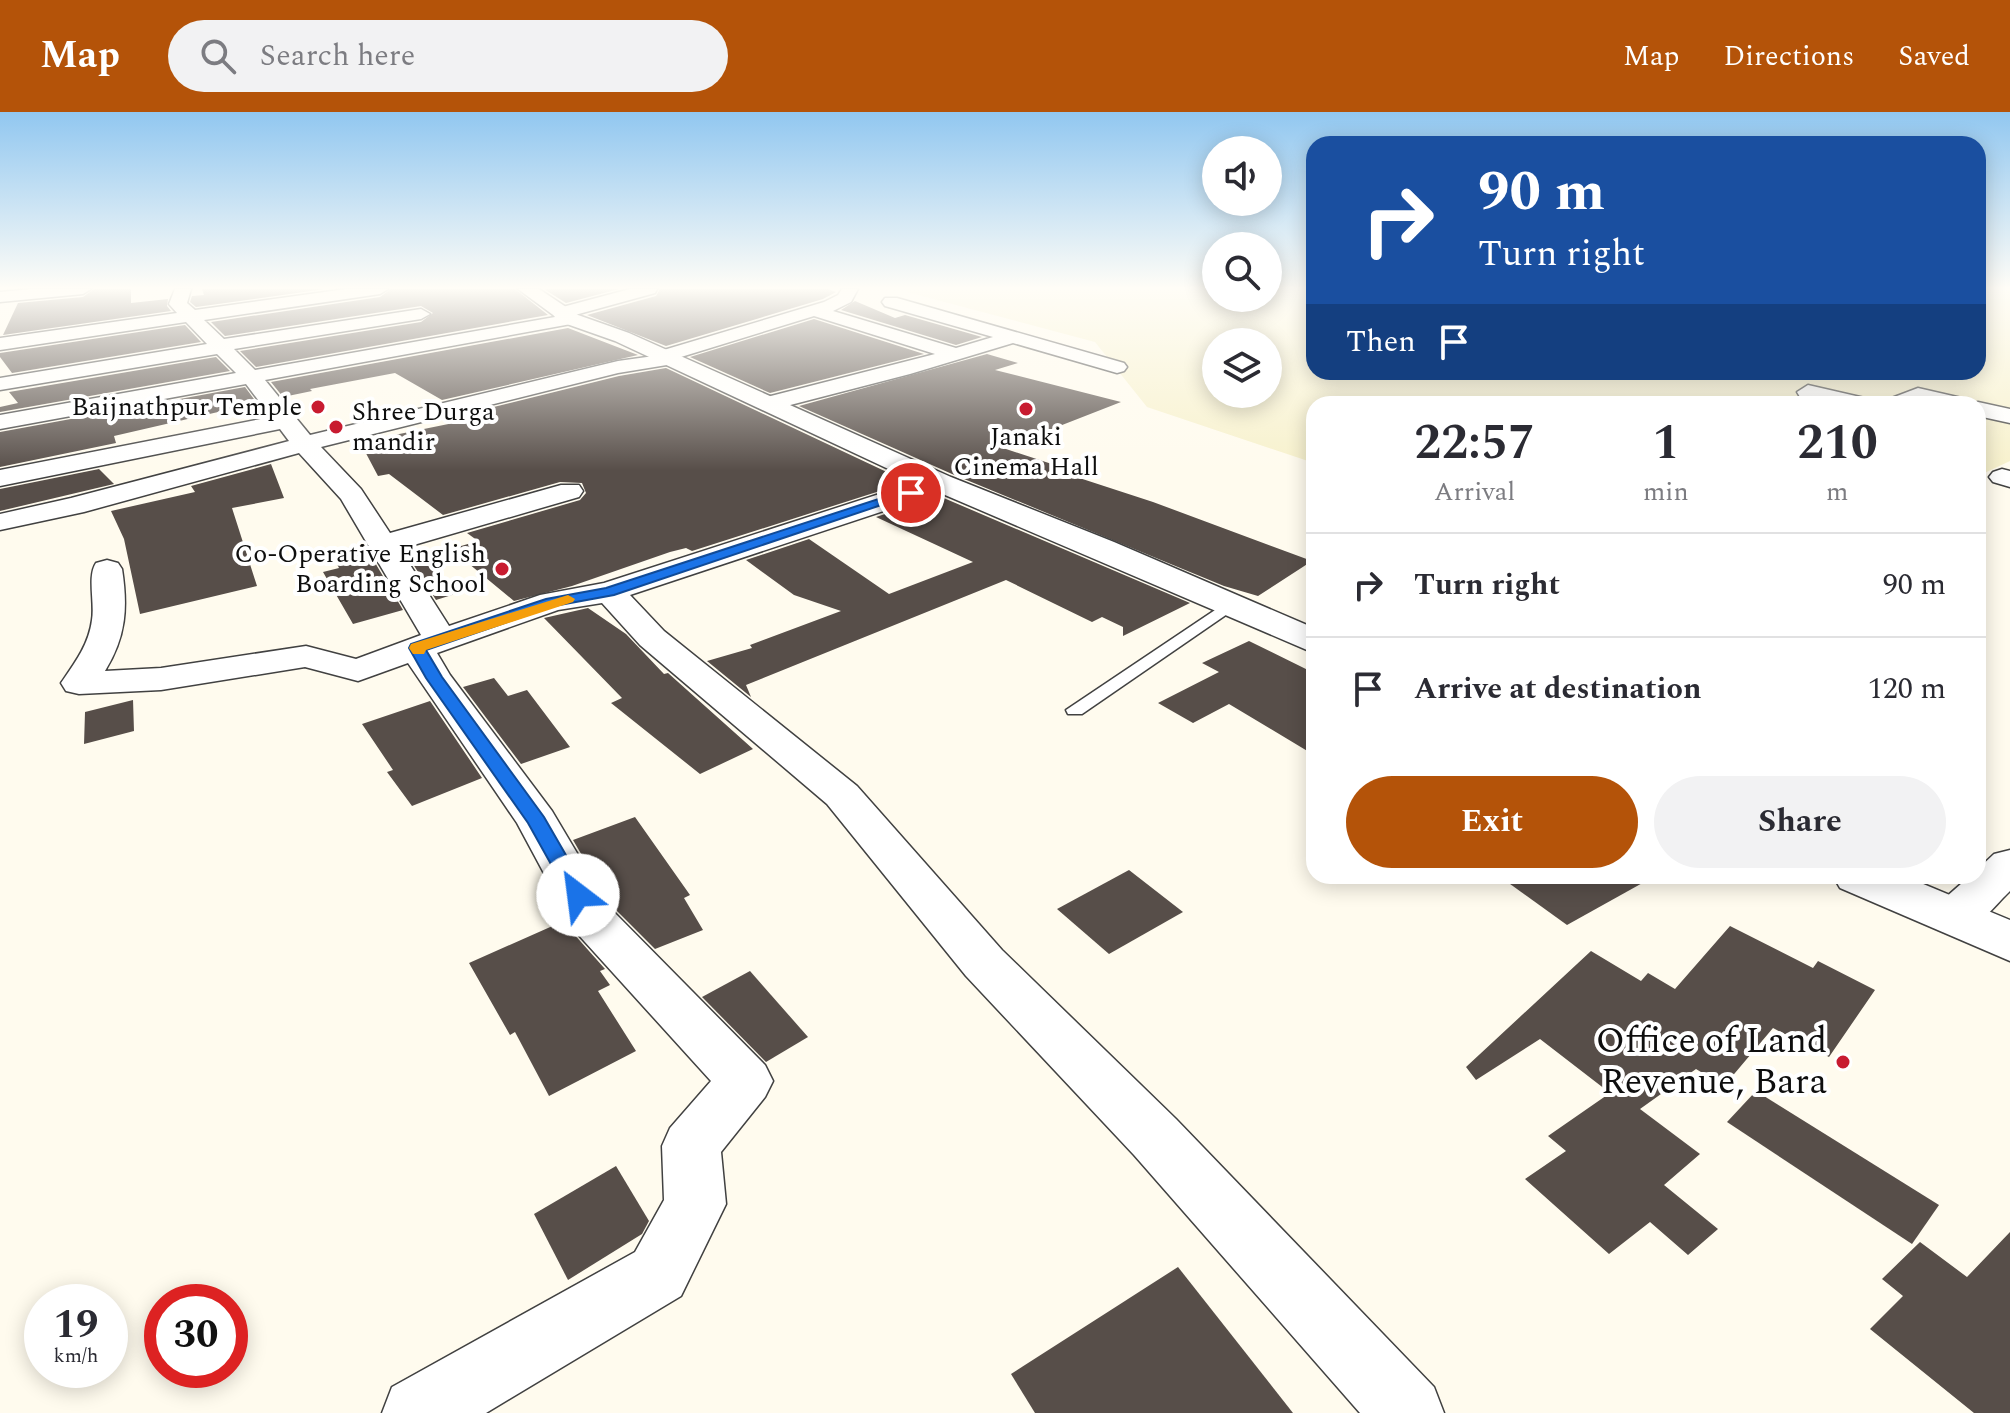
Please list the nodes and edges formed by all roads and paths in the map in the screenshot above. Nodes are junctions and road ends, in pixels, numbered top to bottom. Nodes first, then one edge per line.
1 (200, 350) edge
2 (225, 350) edge
3 (395, 350) edge
4 (648, 350) edge
5 (694, 350) edge
6 (942, 350) edge
7 (971, 350) edge
8 (1058, 350) edge
9 (956, 354) junction
10 (668, 358) junction
11 (1117, 367) dead end
12 (252, 378) junction
13 (0, 384) edge
14 (1808, 392) dead end
15 (1826, 396) edge
16 (771, 403) junction
17 (1986, 411) edge
18 (2010, 416) edge
19 (0, 422) edge
20 (296, 433) junction
21 (0, 478) edge
22 (941, 483) junction
23 (570, 491) dead end
24 (7, 534) edge
25 (384, 544) junction
26 (107, 569) dead end
27 (609, 592) junction
28 (1230, 605) junction
29 (1306, 638) edge
30 (429, 644) junction
31 (1075, 710) dead end
32 (2010, 865) edge
33 (1877, 884) edge
34 (1954, 917) junction
35 (2010, 942) edge
36 (418, 1413) edge
37 (1408, 1413) edge

1 - 13 street
2 - 12 street
3 - 12 street
4 - 10 street
5 - 10 street
6 - 9 street
7 - 9 street
8 - 11 street
9 - 16 street
10 - 16 street
10 - 20 street
12 - 19 street
12 - 20 street
14 - 15 street
16 - 22 street
17 - 18 street
20 - 21 street
20 - 24 street
20 - 25 street
22 - 27 street
22 - 28 street
23 - 25 street
25 - 30 street
26 - 30 street
27 - 30 street
27 - 37 street
28 - 29 street
28 - 31 lane
30 - 36 street
32 - 34 street
33 - 34 street
34 - 35 street

